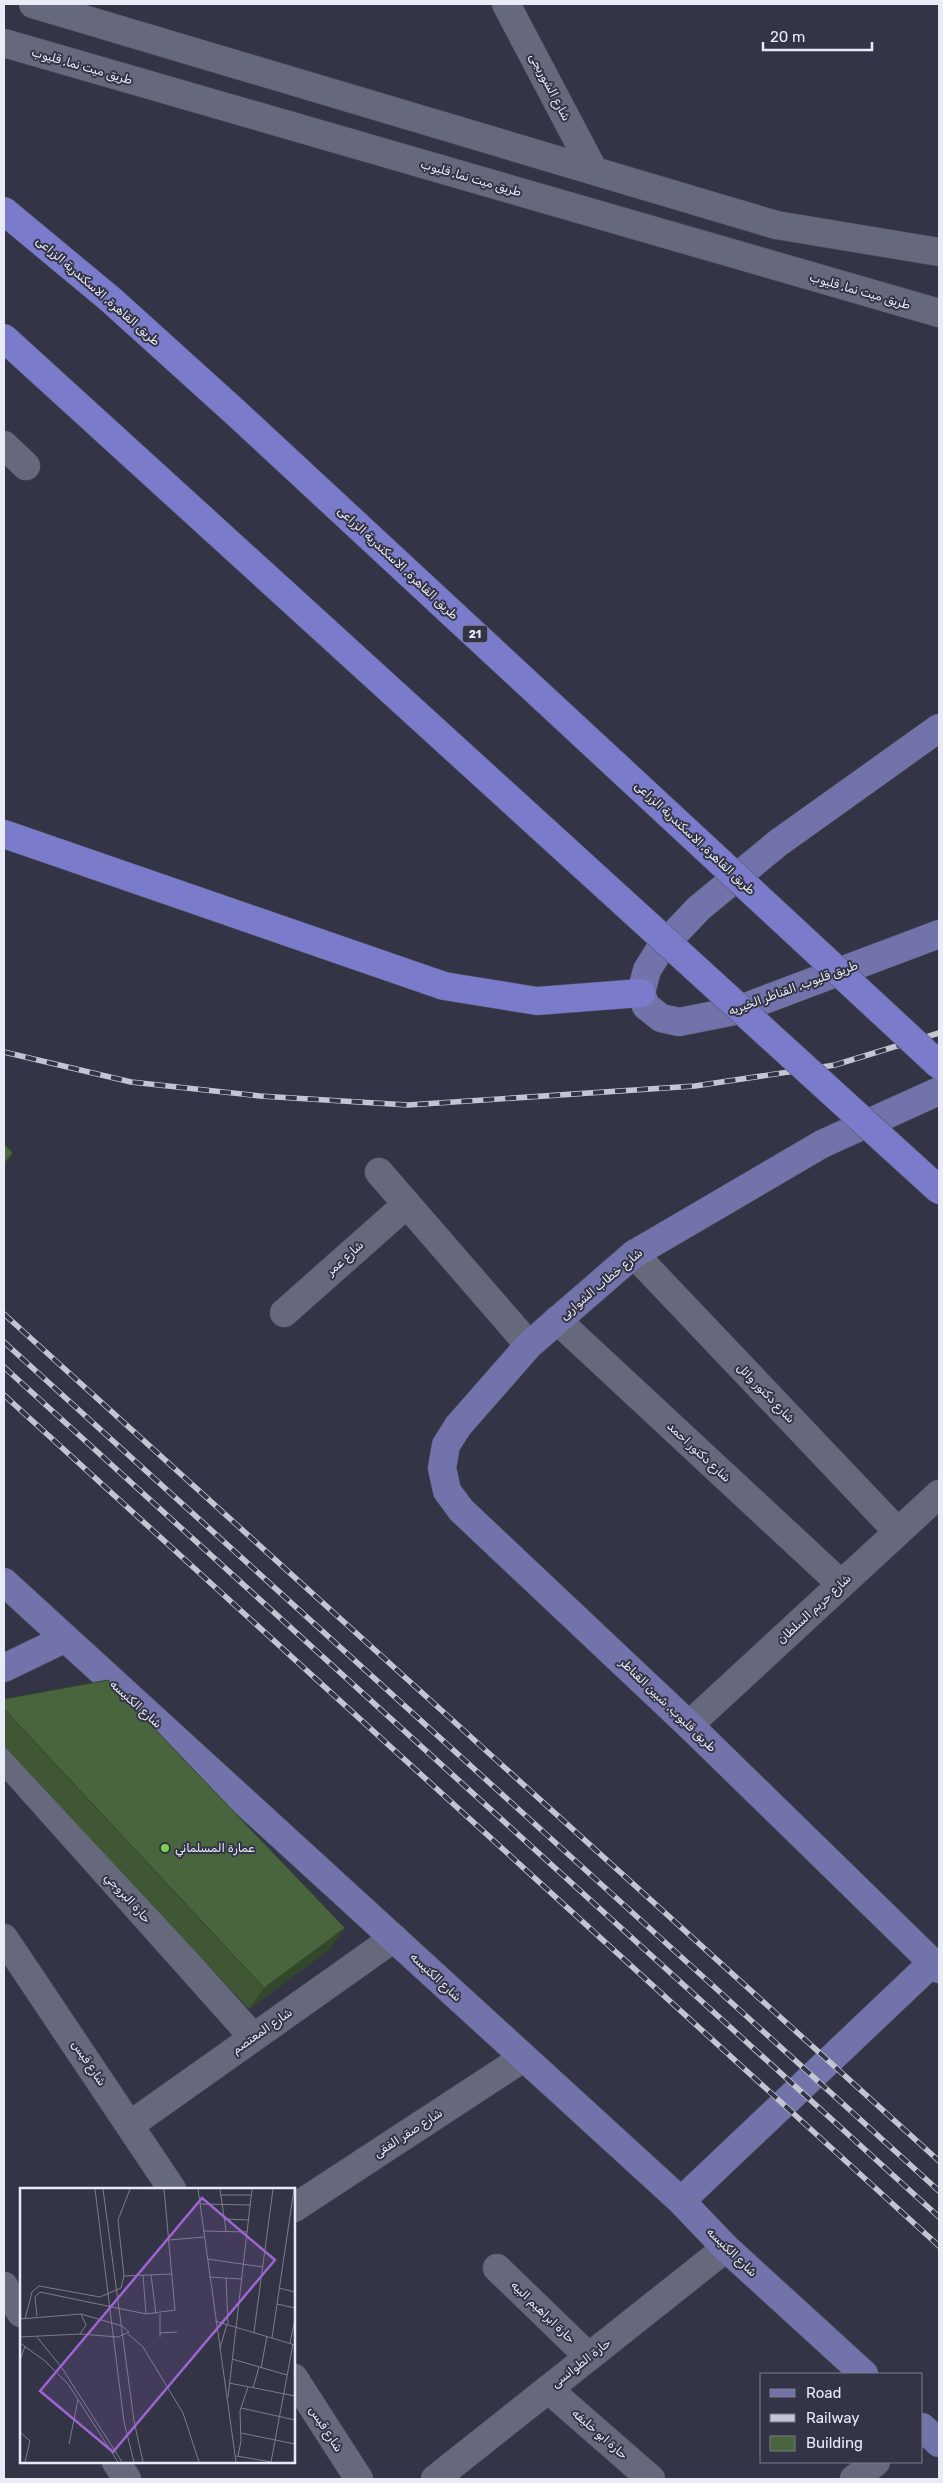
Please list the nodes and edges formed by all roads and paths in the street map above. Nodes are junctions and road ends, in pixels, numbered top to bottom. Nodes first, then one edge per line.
1 (33, 4) edge
2 (506, 4) edge
3 (4, 43) edge
4 (594, 171) junction
5 (4, 211) edge
6 (939, 252) edge
7 (939, 313) edge
8 (4, 338) edge
9 (4, 445) edge
10 (26, 466) dead end
11 (939, 728) edge
12 (4, 834) edge
13 (939, 934) edge
14 (641, 993) junction
15 (939, 1064) edge
16 (939, 1091) edge
17 (379, 1172) dead end
18 (939, 1190) edge
19 (406, 1204) junction
20 (634, 1254) junction
21 (284, 1313) dead end
22 (558, 1320) junction
23 (529, 1344) junction
24 (458, 1426) joint
25 (939, 1494) edge
26 (898, 1532) junction
27 (4, 1582) edge
28 (841, 1584) junction
29 (64, 1639) junction
30 (4, 1668) edge
31 (689, 1725) junction
32 (4, 1758) edge
33 (4, 1938) edge
34 (394, 1938) junction
35 (936, 1965) edge
36 (253, 2037) junction
37 (523, 2058) junction
38 (130, 2125) junction
39 (171, 2188) edge
40 (681, 2201) junction
41 (295, 2207) edge
42 (726, 2248) junction
43 (497, 2268) dead end
44 (4, 2286) edge
45 (20, 2312) edge
46 (590, 2357) junction
47 (863, 2373) edge
48 (295, 2380) edge
49 (548, 2389) junction
50 (923, 2428) edge
51 (939, 2443) edge
52 (117, 2463) edge
53 (875, 2463) edge
54 (644, 2477) edge
55 (127, 2479) edge
56 (359, 2479) edge
57 (435, 2479) edge
58 (854, 2479) edge

1 - 4 street
2 - 4 street, شارع الشوربجى
3 - 7 street, طريق ميت نما, قليوب
4 - 6 street
5 - 15 highway, طريق القاهرة, الاسكندرية الزراعى / 21, bridge
8 - 18 highway, bridge
9 - 10 street
11 - 14 main road
12 - 14 highway
13 - 14 main road, طريق قليوب, القناطر الخيريه
16 - 20 main road, شارع خطاب الشواربى
17 - 19 street
19 - 21 street, شارع عمر
19 - 23 street
20 - 22 main road, شارع خطاب الشواربى
20 - 26 street, شارع دكتور وائل
22 - 23 main road, شارع خطاب الشواربى
22 - 28 street, شارع دكتور احمد
23 - 24 main road, شارع خطاب الشواربى
24 - 31 main road, طريق قليوب, شبين القناطر
25 - 26 street, شارع حريم السلطان
26 - 28 street, شارع حريم السلطان
27 - 29 main road, شارع الكنيسه
28 - 31 street, شارع حريم السلطان
29 - 30 main road
29 - 34 main road, شارع الكنيسه
31 - 35 main road, طريق قليوب, شبين القناطر
32 - 36 street, حارة البروجي
33 - 38 street, شارع قيس
34 - 36 street, شارع المعتصم
34 - 37 main road, شارع الكنيسه
35 - 40 main road
36 - 38 street, شارع المعتصم
37 - 40 main road, شارع الكنيسه
37 - 41 street, شارع صقر الفقى
38 - 39 street, شارع قيس
40 - 42 main road, شارع الكنيسه
42 - 46 street, حارة الطوانسى
42 - 47 main road, شارع الكنيسه
43 - 46 street, حارة ابراهيم البيه
44 - 45 street
46 - 49 street, حارة الطوانسى
48 - 56 street, شارع قيس
49 - 54 street, حارة ابو خليفه
49 - 57 street, حارة الطوانسى
50 - 51 main road
52 - 55 street
53 - 58 street

